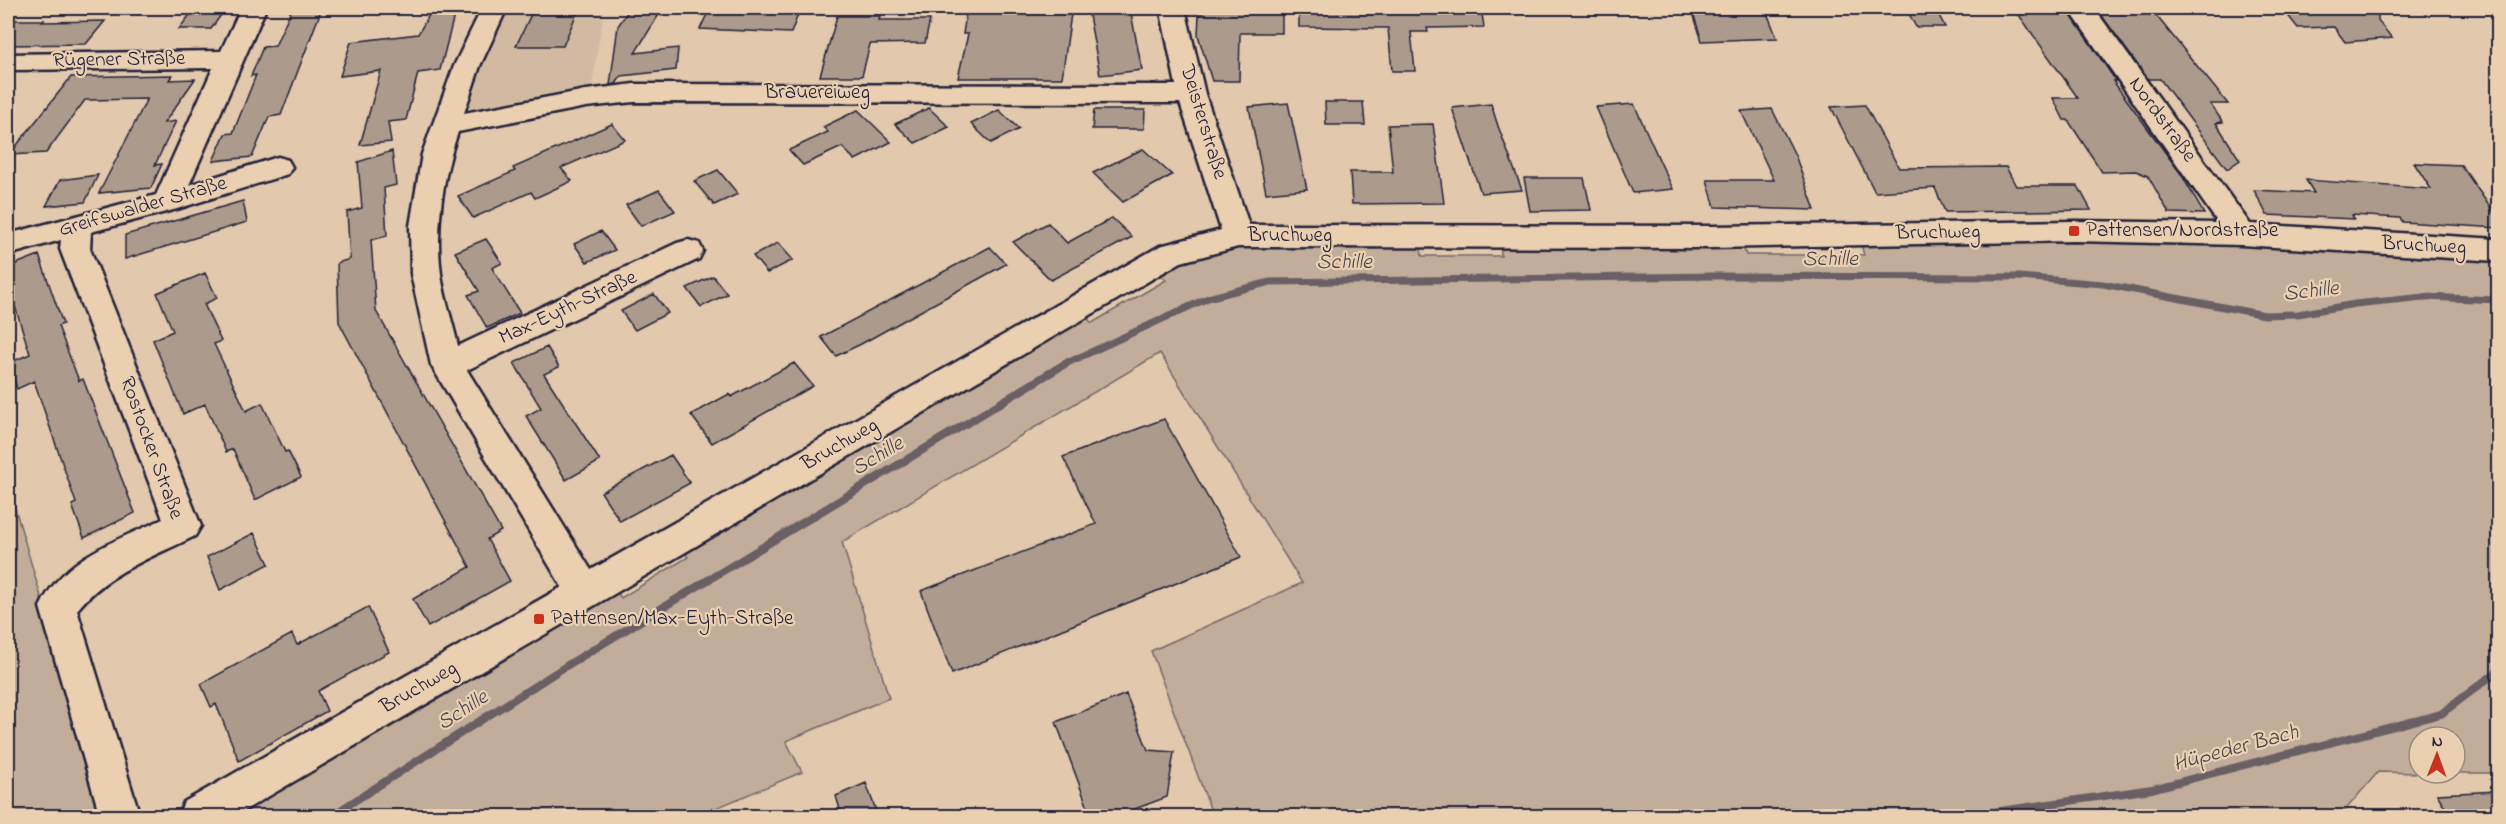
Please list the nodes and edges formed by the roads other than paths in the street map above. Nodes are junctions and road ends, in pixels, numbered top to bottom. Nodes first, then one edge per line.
1 (253, 8) edge
2 (494, 8) edge
3 (1173, 8) edge
4 (2081, 8) edge
5 (230, 59) junction
6 (8, 62) edge
7 (1191, 94) junction
8 (446, 125) junction
9 (278, 167) dead end
10 (167, 202) junction
11 (76, 227) junction
12 (2241, 234) junction
13 (1238, 236) junction
14 (8, 244) edge
15 (2499, 250) edge
16 (688, 251) dead end
17 (447, 365) junction
18 (585, 592) junction
19 (120, 816) edge
20 (198, 816) edge

1 - 5 street
2 - 8 street
3 - 7 street, Deisterstraße
4 - 12 street, Nordstraße
5 - 6 street, Rügener Straße
5 - 10 street
7 - 8 street, Brauereiweg
7 - 13 street, Deisterstraße
8 - 17 street
9 - 10 street, Greifswalder Straße
10 - 11 street, Greifswalder Straße
11 - 14 street, Greifswalder Straße
11 - 19 street, Rostocker Straße
12 - 13 street, Bruchweg
12 - 15 street, Bruchweg
13 - 18 street, Bruchweg
16 - 17 street, Max-Eyth-Straße
17 - 18 street
18 - 20 street, Bruchweg

